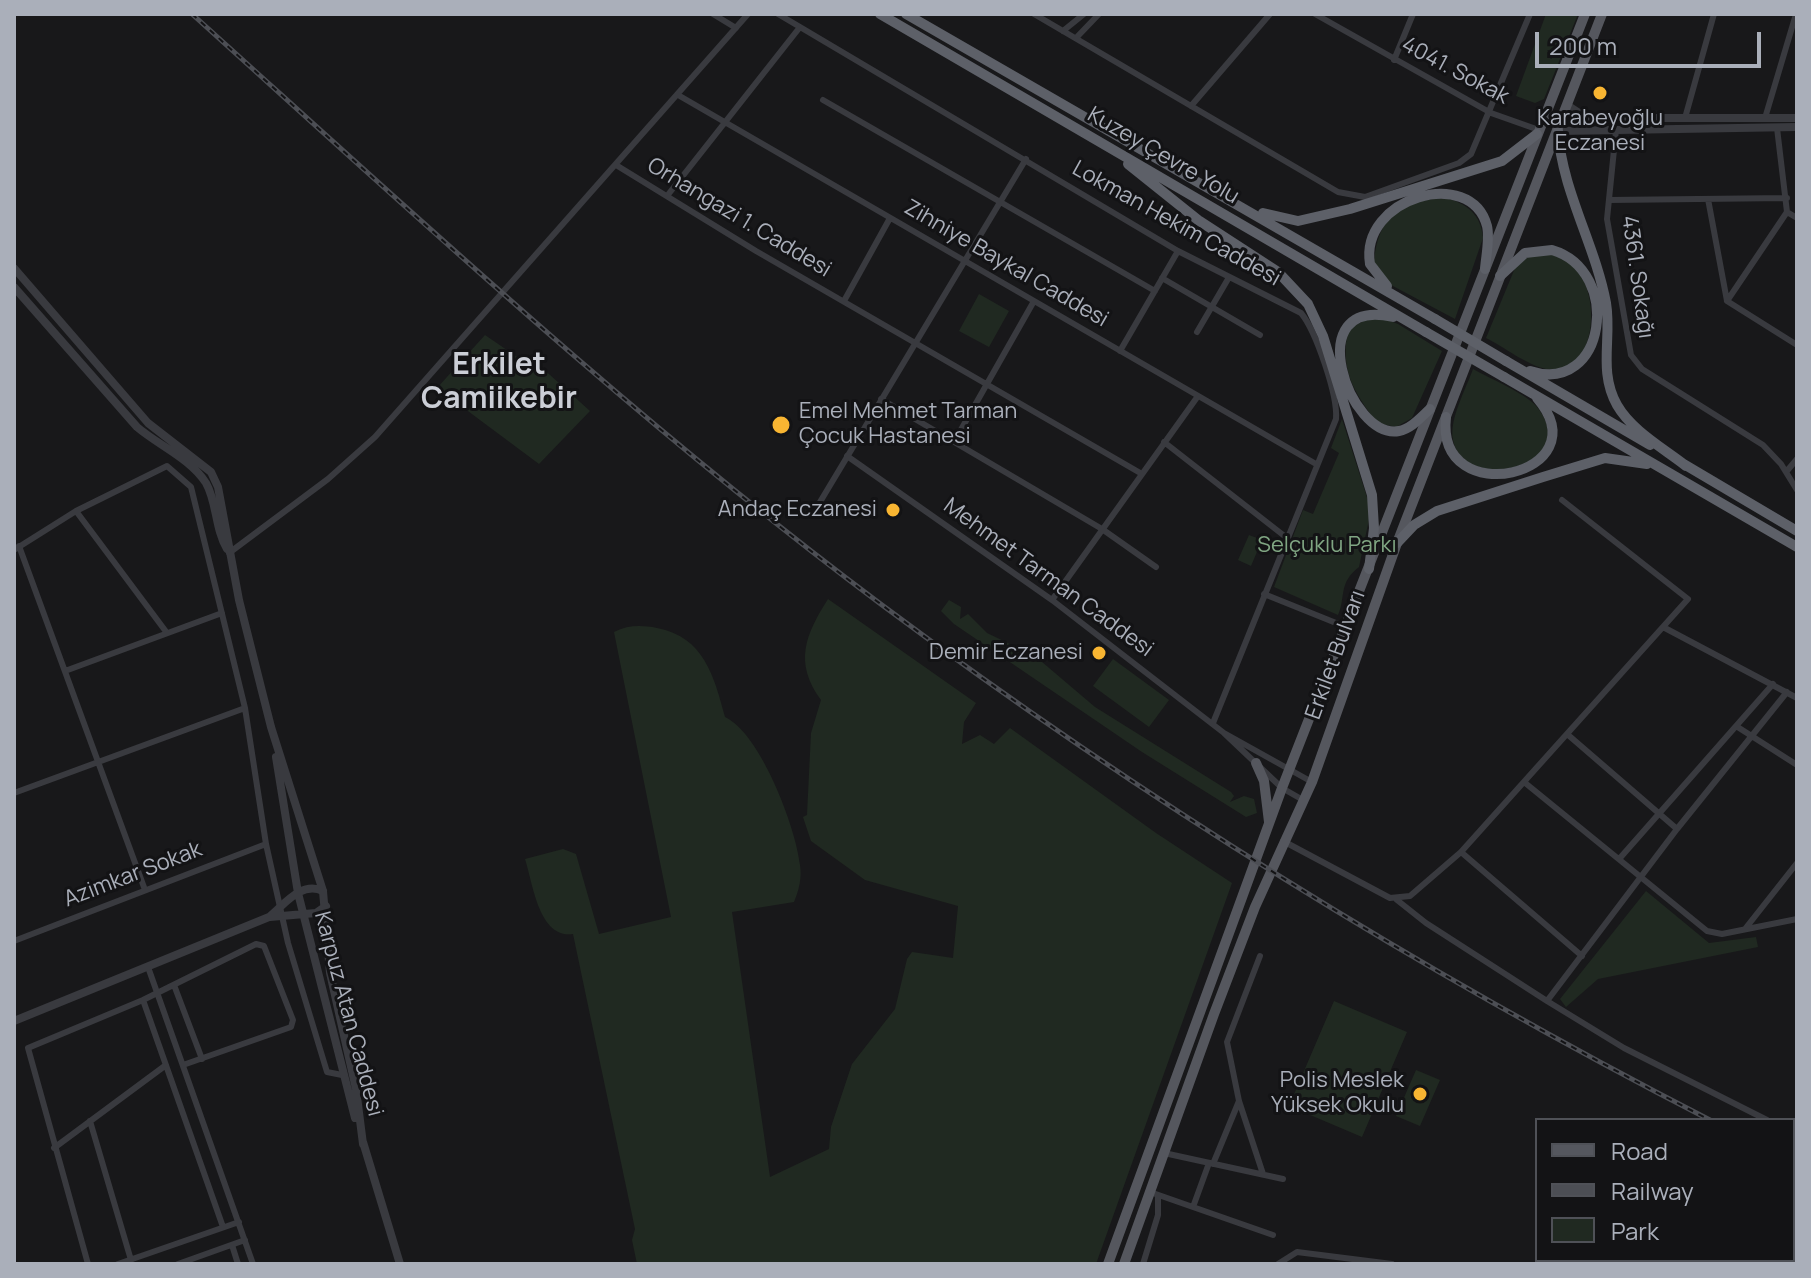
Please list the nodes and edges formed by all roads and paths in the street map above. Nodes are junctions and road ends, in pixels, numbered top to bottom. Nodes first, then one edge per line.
1 (713, 14) edge
2 (748, 14) edge
3 (778, 14) edge
4 (880, 14) edge
5 (906, 14) edge
6 (1034, 14) edge
7 (1084, 14) edge
8 (1099, 14) edge
9 (1270, 14) edge
10 (1315, 14) edge
11 (1333, 14) edge
12 (1413, 14) edge
13 (1530, 14) edge
14 (1585, 14) edge
15 (1602, 14) edge
16 (1714, 14) edge
17 (1796, 14) edge
18 (1329, 22) junction
19 (800, 27) junction
20 (736, 28) junction
21 (1063, 31) junction
22 (1076, 38) junction
23 (1394, 60) junction
24 (678, 95) junction
25 (823, 100) dead end
26 (1567, 105) junction
27 (1191, 106) junction
28 (1491, 113) junction
29 (1685, 118) junction
30 (1765, 118) junction
31 (1797, 118) edge
32 (725, 123) junction
33 (1797, 127) edge
34 (1777, 128) junction
35 (1616, 130) junction
36 (1558, 131) junction
37 (1538, 132) junction
38 (1112, 149) junction
39 (1026, 159) junction
40 (616, 165) junction
41 (1169, 165) junction
42 (667, 196) junction
43 (1787, 198) junction
44 (1708, 199) junction
45 (1609, 200) junction
46 (999, 201) junction
47 (1787, 212) junction
48 (890, 218) junction
49 (1797, 218) edge
50 (1178, 251) junction
51 (966, 262) junction
52 (14, 268) edge
53 (1485, 269) junction
54 (1500, 276) junction
55 (1162, 278) junction
56 (1228, 279) junction
57 (14, 287) edge
58 (1155, 291) junction
59 (844, 301) junction
60 (1034, 301) junction
61 (1727, 301) junction
62 (1212, 307) junction
63 (1414, 307) junction
64 (1403, 319) junction
65 (1197, 332) dead end
66 (1260, 335) dead end
67 (917, 344) junction
68 (1797, 345) edge
69 (1120, 351) junction
70 (1506, 361) junction
71 (987, 383) junction
72 (1529, 392) junction
73 (1198, 396) junction
74 (881, 399) junction
75 (1430, 409) junction
76 (1446, 417) junction
77 (954, 442) junction
78 (1164, 442) junction
79 (847, 456) junction
80 (1797, 459) edge
81 (1316, 464) junction
82 (1686, 466) junction
83 (1659, 467) junction
84 (1786, 472) junction
85 (1142, 474) junction
86 (1797, 490) edge
87 (1562, 500) dead end
88 (817, 507) dead end
89 (76, 511) junction
90 (1102, 529) junction
91 (1797, 531) edge
92 (1287, 538) junction
93 (1397, 543) junction
94 (1797, 547) edge
95 (16, 548) edge
96 (229, 553) junction
97 (1156, 567) dead end
98 (1369, 569) junction
99 (1264, 594) junction
100 (1052, 600) junction
101 (222, 613) junction
102 (1346, 627) junction
103 (1663, 627) junction
104 (167, 633) junction
105 (65, 671) junction
106 (1773, 684) junction
107 (1787, 692) junction
108 (1797, 698) edge
109 (245, 708) junction
110 (1213, 723) junction
111 (1736, 726) junction
112 (271, 727) junction
113 (1224, 733) junction
114 (1567, 734) junction
115 (1752, 736) junction
116 (98, 762) junction
117 (1256, 763) junction
118 (1797, 765) edge
119 (1290, 769) junction
120 (1312, 782) junction
121 (1524, 782) junction
122 (1282, 788) junction
123 (14, 793) edge
124 (1303, 800) junction
125 (1659, 814) junction
126 (1269, 824) junction
127 (1677, 829) junction
128 (1283, 841) junction
129 (266, 844) junction
130 (1461, 852) junction
131 (1620, 858) junction
132 (1797, 863) edge
133 (1641, 875) junction
134 (145, 890) junction
135 (323, 891) junction
136 (298, 893) junction
137 (1397, 900) junction
138 (326, 906) junction
139 (281, 912) junction
140 (304, 915) junction
141 (1797, 919) edge
142 (1745, 929) junction
143 (14, 941) edge
144 (1260, 956) dead end
145 (1582, 956) junction
146 (148, 967) junction
147 (174, 985) junction
148 (157, 993) junction
149 (143, 1000) junction
150 (1547, 1001) junction
151 (14, 1021) edge
152 (202, 1059) junction
153 (166, 1065) junction
154 (183, 1065) junction
155 (342, 1075) junction
156 (1239, 1101) junction
157 (1763, 1118) edge
158 (90, 1121) junction
159 (363, 1144) junction
160 (54, 1148) junction
161 (1164, 1153) junction
162 (1211, 1164) junction
163 (1263, 1174) junction
164 (1283, 1179) dead end
165 (1154, 1193) junction
166 (1193, 1207) junction
167 (239, 1222) junction
168 (223, 1227) junction
169 (1273, 1235) dead end
170 (245, 1240) junction
171 (232, 1245) junction
172 (131, 1260) junction
173 (88, 1264) edge
174 (118, 1264) edge
175 (178, 1264) edge
176 (238, 1264) edge
177 (253, 1264) edge
178 (400, 1264) edge
179 (1108, 1264) edge
180 (1124, 1264) edge
181 (1143, 1264) edge
182 (1278, 1264) edge
183 (1389, 1264) edge

1 - 20 street
2 - 20 street
3 - 19 street, Lokman Hekim Caddesi
4 - 38 highway, Kuzey Çevre Yolu
5 - 41 highway, Kuzey Çevre Yolu
6 - 21 street
7 - 21 street
8 - 22 street
9 - 27 street
10 - 18 street, 4041. Sokak
11 - 18 street
12 - 23 street
13 - 28 street
14 - 37 main road, Erkilet Bulvarı
15 - 26 main road, Erkilet Bulvarı
16 - 29 street
17 - 30 street
18 - 23 street, 4041. Sokak
19 - 32 street
19 - 39 street, Lokman Hekim Caddesi
20 - 24 street
21 - 22 street
22 - 27 street
23 - 28 street, 4041. Sokak
24 - 32 street, Zihniye Baykal Caddesi
24 - 40 street
25 - 46 street
26 - 29 street
26 - 36 main road, Erkilet Bulvarı
27 - 28 street
28 - 37 street, 4041. Sokak
29 - 30 street
30 - 31 street
30 - 34 street
32 - 42 street
32 - 48 street, Zihniye Baykal Caddesi
33 - 34 street
34 - 35 street
34 - 43 street
35 - 36 street
35 - 45 street, 4361. Sokağı
36 - 54 main road, Erkilet Bulvarı
36 - 82 highway
37 - 41 highway
37 - 53 main road, Erkilet Bulvarı
38 - 64 highway, Kuzey Çevre Yolu
38 - 98 highway
39 - 46 street
39 - 50 street, Lokman Hekim Caddesi
40 - 42 street, Orhangazi 1. Caddesi
40 - 96 street, Orhangazi 1. Caddesi
41 - 63 highway, Kuzey Çevre Yolu
42 - 59 street, Orhangazi 1. Caddesi
43 - 44 street
43 - 47 street
44 - 45 street
44 - 61 street
45 - 84 street, 4361. Sokağı
46 - 51 street
46 - 58 street
47 - 49 street
47 - 61 street
48 - 51 street, Zihniye Baykal Caddesi
48 - 59 street
50 - 55 street
50 - 56 street, Lokman Hekim Caddesi
51 - 60 street, Zihniye Baykal Caddesi
51 - 67 street
52 - 96 street
53 - 63 highway
53 - 75 main road, Erkilet Bulvarı
54 - 70 highway
54 - 76 main road, Erkilet Bulvarı
55 - 58 street
55 - 62 street
56 - 62 street
56 - 81 street, Lokman Hekim Caddesi
57 - 96 street
58 - 69 street
59 - 67 street, Orhangazi 1. Caddesi
60 - 69 street, Zihniye Baykal Caddesi
60 - 71 street
61 - 68 street
62 - 65 street
62 - 66 street
63 - 70 highway, Kuzey Çevre Yolu, bridge
64 - 72 highway, Kuzey Çevre Yolu, bridge
64 - 75 highway
67 - 71 street, Orhangazi 1. Caddesi
67 - 74 street
69 - 73 street, Zihniye Baykal Caddesi
70 - 82 highway
71 - 77 street
71 - 85 street, Orhangazi 1. Caddesi
72 - 76 highway
72 - 83 highway
73 - 78 street
73 - 81 street, Zihniye Baykal Caddesi
74 - 77 street
74 - 79 street
75 - 98 main road, Erkilet Bulvarı
76 - 93 main road, Erkilet Bulvarı
77 - 90 street
78 - 85 street
78 - 92 street
79 - 88 street
79 - 100 street, Mehmet Tarman Caddesi
80 - 84 street
81 - 92 street, Lokman Hekim Caddesi
82 - 91 highway
83 - 93 highway
83 - 94 highway
84 - 86 street, 4361. Sokağı
85 - 90 street
87 - 103 street
89 - 95 street
89 - 101 street
89 - 104 street
90 - 97 street
90 - 100 street
92 - 99 street, Lokman Hekim Caddesi
93 - 120 main road, Erkilet Bulvarı
95 - 105 street
96 - 112 street
98 - 102 main road, Erkilet Bulvarı
99 - 102 street
99 - 110 street, Lokman Hekim Caddesi
100 - 110 street, Mehmet Tarman Caddesi
101 - 104 street
101 - 109 street
102 - 119 main road, Erkilet Bulvarı
103 - 106 street
103 - 114 street
104 - 105 street
105 - 116 street
106 - 107 street
106 - 111 street
107 - 108 street
107 - 115 street
109 - 116 street
109 - 129 street
110 - 113 street, Mehmet Tarman Caddesi
111 - 115 street
111 - 125 street
112 - 135 street
112 - 136 street
113 - 117 street, Mehmet Tarman Caddesi
113 - 119 street, Mehmet Tarman Caddesi
114 - 121 street
114 - 125 street
115 - 118 street
115 - 127 street
116 - 123 street
116 - 134 street
117 - 122 street, Mehmet Tarman Caddesi
117 - 126 main road
119 - 120 street, Mehmet Tarman Caddesi
119 - 122 main road, Erkilet Bulvarı
120 - 124 main road, Erkilet Bulvarı
121 - 130 street
121 - 131 street
122 - 124 street, Mehmet Tarman Caddesi
122 - 126 main road, Erkilet Bulvarı
124 - 128 main road, Erkilet Bulvarı
125 - 127 street
125 - 131 street
126 - 179 main road, Erkilet Bulvarı
127 - 133 street
128 - 137 street
128 - 161 main road, Erkilet Bulvarı
129 - 134 street, Azimkar Sokak
129 - 139 street
130 - 137 street
130 - 145 street
131 - 133 street
132 - 142 street
133 - 142 street
133 - 145 street
134 - 143 street, Azimkar Sokak
135 - 136 street
135 - 138 street, Karpuz Atan Caddesi
136 - 139 street
136 - 140 street, Karpuz Atan Caddesi
137 - 150 street
138 - 140 street
138 - 159 street, Karpuz Atan Caddesi
139 - 140 street
139 - 146 street
139 - 155 street
140 - 155 street, Karpuz Atan Caddesi
141 - 142 street
144 - 156 street
145 - 150 street
146 - 148 street
146 - 151 street
147 - 148 street
147 - 152 street
147 - 152 street
148 - 149 street
148 - 154 street
149 - 153 street
149 - 160 street
150 - 157 street
152 - 154 street
153 - 158 street
153 - 168 street
154 - 167 street
155 - 159 street, Karpuz Atan Caddesi
156 - 162 street
156 - 163 street
158 - 160 street
158 - 172 street
159 - 178 street, Karpuz Atan Caddesi
160 - 173 street
161 - 162 street
161 - 165 main road, Erkilet Bulvarı
162 - 163 street
162 - 166 street
163 - 164 street
165 - 166 street
165 - 180 main road, Erkilet Bulvarı
165 - 181 street
166 - 169 street
167 - 168 street
167 - 170 street
168 - 172 street
170 - 171 street
170 - 177 street
171 - 175 street
171 - 176 street
172 - 174 street
182 - 183 street

